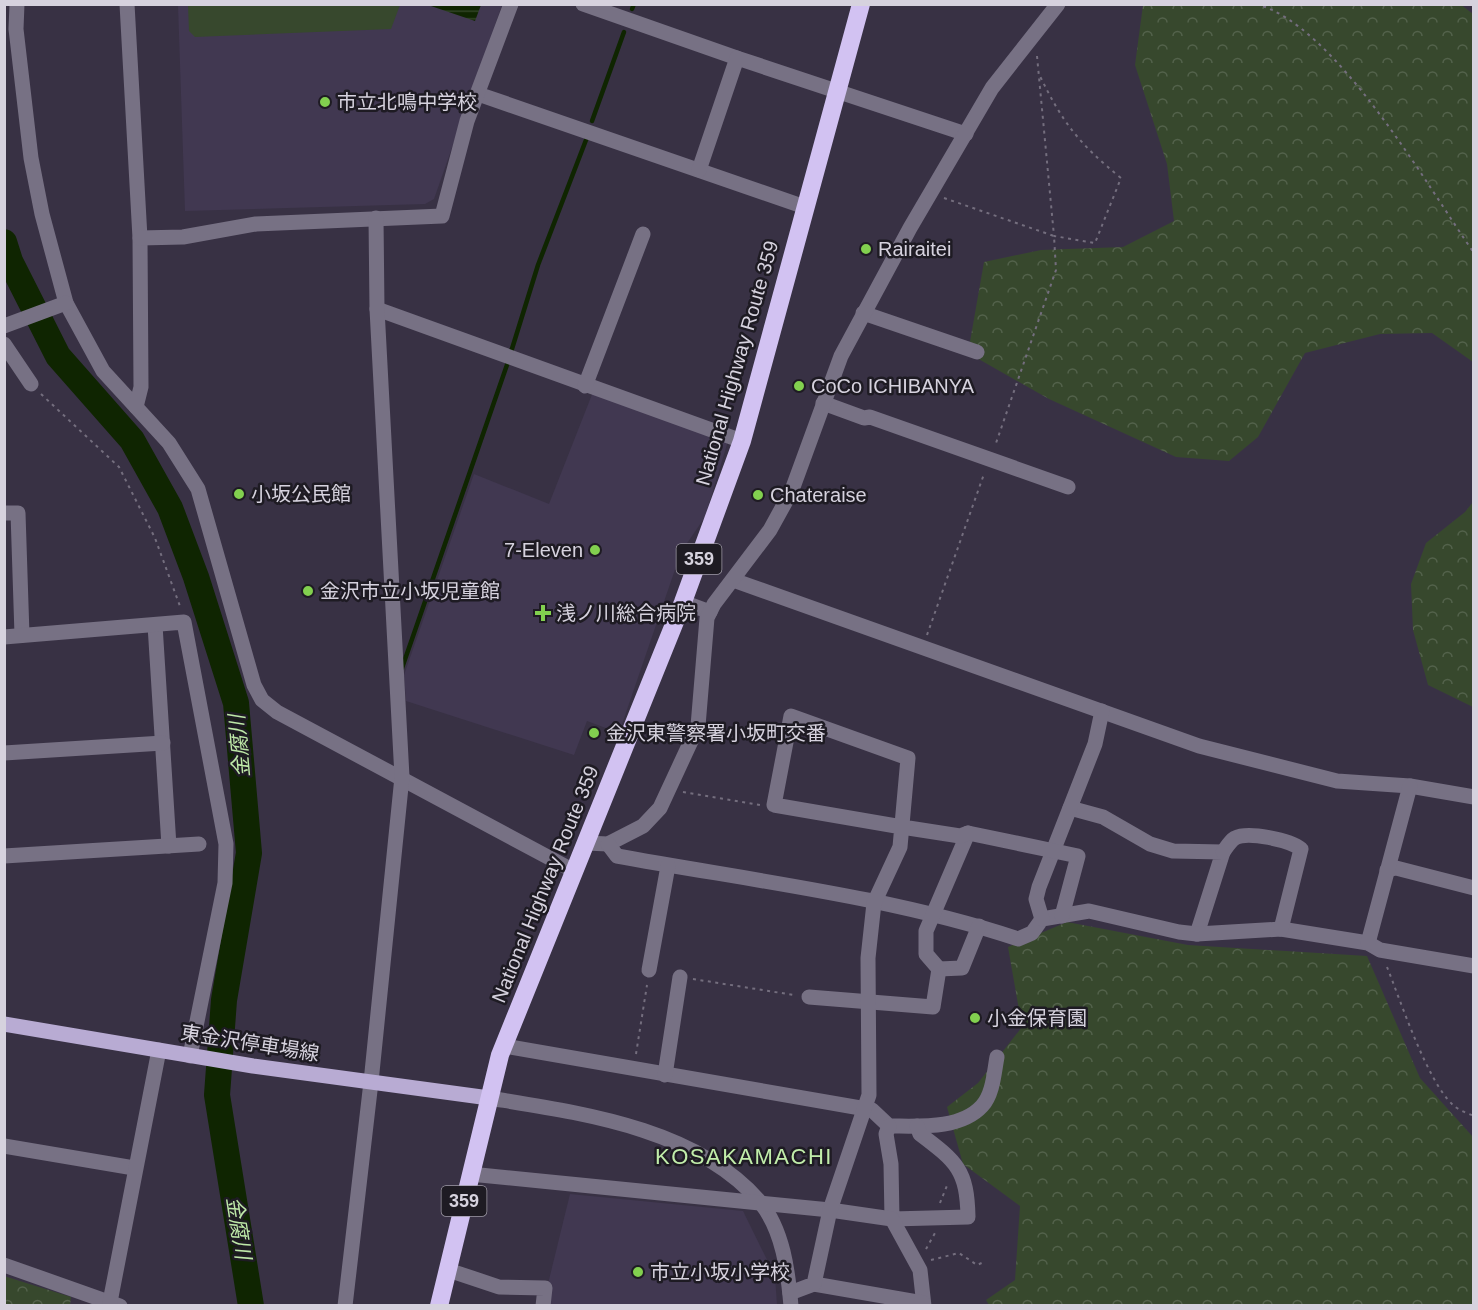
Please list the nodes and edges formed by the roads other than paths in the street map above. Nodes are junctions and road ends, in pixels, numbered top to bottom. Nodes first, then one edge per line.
1 (17, 4) edge
2 (127, 4) edge
3 (512, 4) edge
4 (583, 4) edge
5 (861, 4) edge
6 (1058, 4) edge
7 (737, 58) junction
8 (837, 90) junction
9 (478, 94) junction
10 (966, 134) junction
11 (699, 170) junction
12 (805, 207) junction
13 (376, 218) junction
14 (643, 234) dead end
15 (140, 238) junction
16 (66, 303) junction
17 (377, 309) junction
18 (863, 313) junction
19 (5, 326) edge
20 (4, 344) edge
21 (977, 352) dead end
22 (31, 384) road end
23 (585, 386) junction
24 (823, 403) junction
25 (136, 407) junction
26 (742, 441) junction
27 (1068, 487) dead end
28 (4, 513) edge
29 (733, 580) junction
30 (684, 602) junction
31 (710, 612) junction
32 (156, 625) junction
33 (22, 635) junction
34 (4, 637) edge
35 (1102, 711) junction
36 (163, 743) junction
37 (4, 753) edge
38 (402, 777) junction
39 (1410, 786) junction
40 (1473, 797) edge
41 (1070, 808) junction
42 (902, 827) junction
43 (968, 833) junction
44 (586, 843) junction
45 (199, 844) dead end
46 (608, 844) junction
47 (169, 846) junction
48 (1053, 851) junction
49 (1223, 852) junction
50 (4, 856) edge
51 (668, 866) junction
52 (1388, 870) junction
53 (574, 871) junction
54 (1473, 888) edge
55 (874, 903) junction
56 (930, 915) junction
57 (1062, 916) junction
58 (1042, 920) junction
59 (979, 926) junction
60 (1281, 929) junction
61 (1197, 934) junction
62 (1374, 947) junction
63 (1473, 966) edge
64 (939, 969) junction
65 (649, 970) road end
66 (680, 977) road end
67 (809, 997) road end
68 (870, 1003) junction
69 (4, 1024) edge
70 (504, 1046) junction
71 (159, 1050) junction
72 (195, 1057) junction
73 (997, 1057) dead end
74 (665, 1075) junction
75 (371, 1082) junction
76 (489, 1098) junction
77 (865, 1109) junction
78 (888, 1126) junction
79 (916, 1126) junction
80 (4, 1146) edge
81 (134, 1168) junction
82 (470, 1174) junction
83 (760, 1203) junction
84 (830, 1210) junction
85 (892, 1218) junction
86 (4, 1265) edge
87 (448, 1270) junction
88 (814, 1284) junction
89 (790, 1299) edge
90 (85, 1300) edge
91 (871, 1300) edge
92 (115, 1304) edge
93 (924, 1304) edge
94 (345, 1305) edge
95 (439, 1305) edge
96 (543, 1305) edge

1 - 16 street
2 - 15 street
3 - 9 street
4 - 7 street
5 - 8 highway, National Highway Route 359 / 359
6 - 10 street
7 - 8 street
7 - 11 street
8 - 10 street
8 - 12 highway, National Highway Route 359 / 359
9 - 11 street
9 - 13 street
10 - 18 street
11 - 12 street
12 - 26 highway, National Highway Route 359 / 359
13 - 15 street
13 - 17 street
14 - 23 street
15 - 25 street
16 - 19 street
16 - 25 street
17 - 23 street
17 - 38 street
18 - 21 street
18 - 24 street
20 - 22 street
23 - 26 street
24 - 27 street
24 - 29 street
25 - 38 street
26 - 30 highway, National Highway Route 359 / 359
28 - 33 street
29 - 31 street
29 - 35 street
30 - 31 street
30 - 44 highway, National Highway Route 359 / 359
31 - 46 street
32 - 33 street
32 - 36 street
32 - 72 street
33 - 34 street
35 - 39 street
35 - 41 street
36 - 37 street
36 - 47 street
38 - 53 street
38 - 75 street
39 - 40 street
39 - 52 street
41 - 48 street
41 - 49 street
42 - 42 street
42 - 43 street
42 - 55 street
43 - 48 street
43 - 56 street
44 - 46 street
44 - 53 highway, National Highway Route 359 / 359
45 - 47 street
46 - 51 street
47 - 50 street
48 - 57 street
48 - 58 street
49 - 60 street
49 - 61 street
51 - 55 street
51 - 65 street
52 - 54 street
52 - 62 street
53 - 70 highway, National Highway Route 359 / 359
55 - 56 street
55 - 68 street
56 - 59 street
56 - 64 street
57 - 58 street
57 - 61 street
58 - 59 street
59 - 64 street
60 - 61 street
60 - 62 street
62 - 63 street
64 - 68 street
66 - 74 street
67 - 68 street
68 - 77 street
69 - 71 main road, 東金沢停車場線
70 - 74 street
70 - 76 highway, National Highway Route 359 / 359
71 - 72 main road, 東金沢停車場線
71 - 81 street
72 - 75 main road, 東金沢停車場線
73 - 79 street
74 - 77 street
75 - 76 main road, 東金沢停車場線
75 - 94 street
76 - 82 highway, National Highway Route 359 / 359
76 - 83 street
77 - 78 street
77 - 84 street
78 - 79 street
78 - 85 street
79 - 85 street
80 - 81 street
81 - 92 street
82 - 83 street
82 - 87 highway, National Highway Route 359 / 359
83 - 84 street
83 - 89 street
84 - 85 street
84 - 88 street
85 - 93 street
86 - 90 street
87 - 95 highway, National Highway Route 359 / 359
87 - 96 street
88 - 89 street
88 - 91 street
90 - 92 street
91 - 93 street

